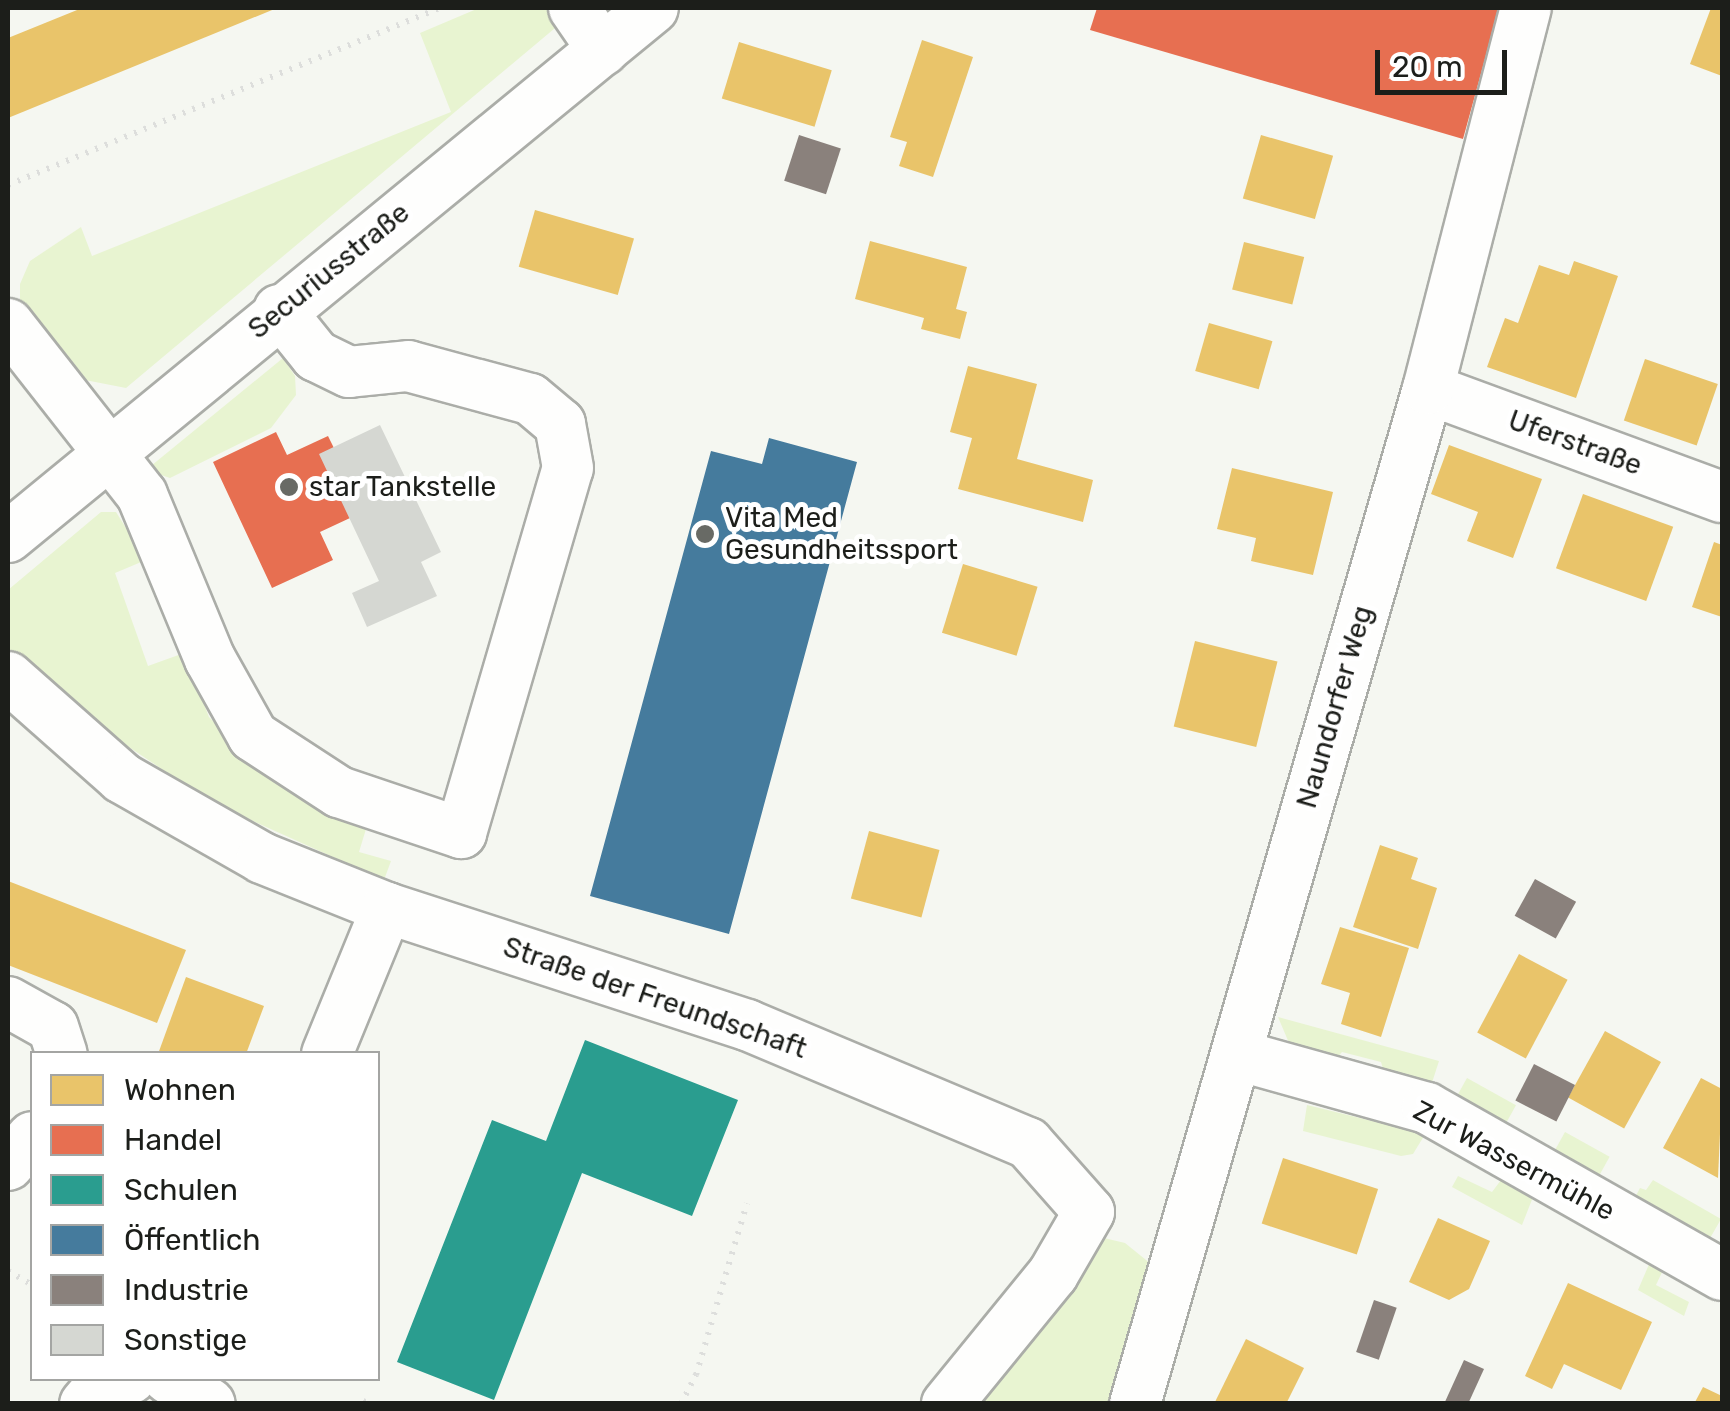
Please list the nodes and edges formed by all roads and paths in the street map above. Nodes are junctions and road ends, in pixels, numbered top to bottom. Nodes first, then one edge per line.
1 (439, 8) edge
2 (574, 8) edge
3 (653, 8) edge
4 (1526, 8) edge
5 (603, 50) junction
6 (8, 184) edge
7 (279, 310) junction
8 (8, 324) edge
9 (1428, 388) junction
10 (108, 452) junction
11 (1722, 497) edge
12 (8, 537) edge
13 (8, 677) edge
14 (387, 908) junction
15 (8, 1002) edge
16 (61, 1051) edge
17 (328, 1051) edge
18 (1237, 1054) junction
19 (30, 1138) edge
20 (8, 1165) edge
21 (747, 1203) dead end
22 (8, 1270) edge
23 (1722, 1275) edge
24 (30, 1284) edge
25 (123, 1381) edge
26 (86, 1404) edge
27 (681, 1404) edge
28 (947, 1404) edge
29 (1135, 1404) edge

1 - 6 path
2 - 5 street
3 - 5 street, Securiusstraße
4 - 9 street, Naundorfer Weg
5 - 7 street, Securiusstraße
7 - 10 street, Securiusstraße
7 - 10 street
8 - 10 street
9 - 11 street, Uferstraße
9 - 18 street, Naundorfer Weg
10 - 12 street, Securiusstraße
13 - 14 street, Straße der Freundschaft
14 - 17 street
14 - 28 street, Straße der Freundschaft
15 - 16 street
18 - 23 street, Zur Wassermühle
18 - 29 street, Naundorfer Weg
19 - 20 street
21 - 27 path
22 - 24 path
25 - 26 street

